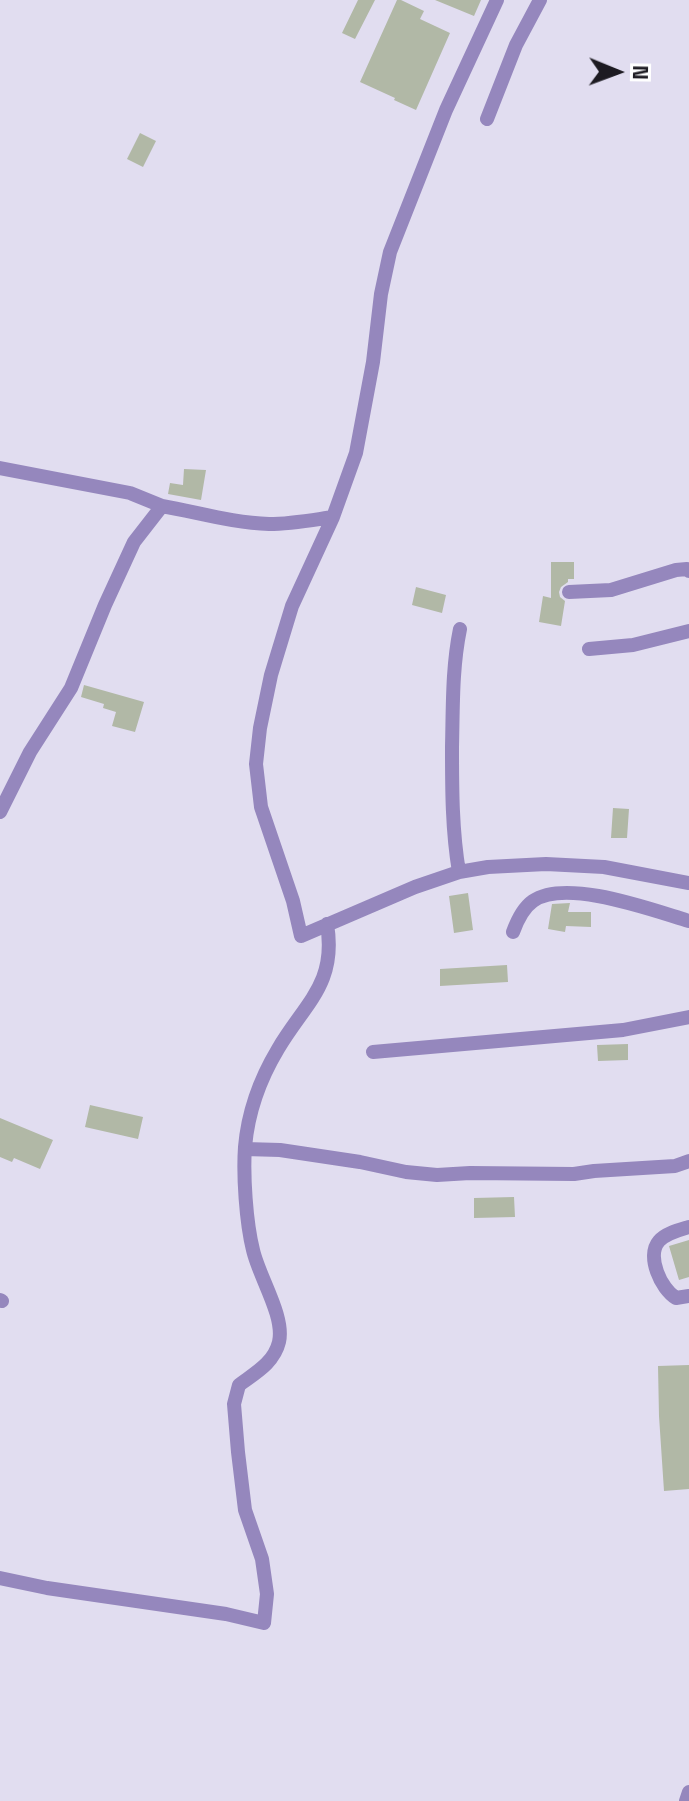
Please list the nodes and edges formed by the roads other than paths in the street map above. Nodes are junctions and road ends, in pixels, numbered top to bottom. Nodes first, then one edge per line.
1 (497, 0) edge
2 (540, 0) edge
3 (487, 119) dead end
4 (0, 468) edge
5 (162, 506) junction
6 (333, 517) junction
7 (689, 571) edge
8 (569, 592) dead end
9 (460, 629) dead end
10 (689, 631) edge
11 (589, 649) dead end
12 (0, 812) edge
13 (459, 872) junction
14 (689, 883) edge
15 (689, 921) edge
16 (327, 924) junction
17 (513, 932) dead end
18 (689, 1017) edge
19 (373, 1052) dead end
20 (245, 1149) junction
21 (689, 1161) edge
22 (689, 1227) edge
23 (689, 1296) edge
24 (0, 1578) edge
25 (689, 1792) edge
26 (686, 1801) edge

1 - 6 street
2 - 3 street
4 - 5 street
5 - 6 street
5 - 12 street
6 - 16 street
7 - 8 street
9 - 13 street
10 - 11 street
13 - 14 street
13 - 16 street
15 - 17 street
16 - 20 street
18 - 19 street
20 - 21 street
20 - 24 street
22 - 23 street
25 - 26 street

